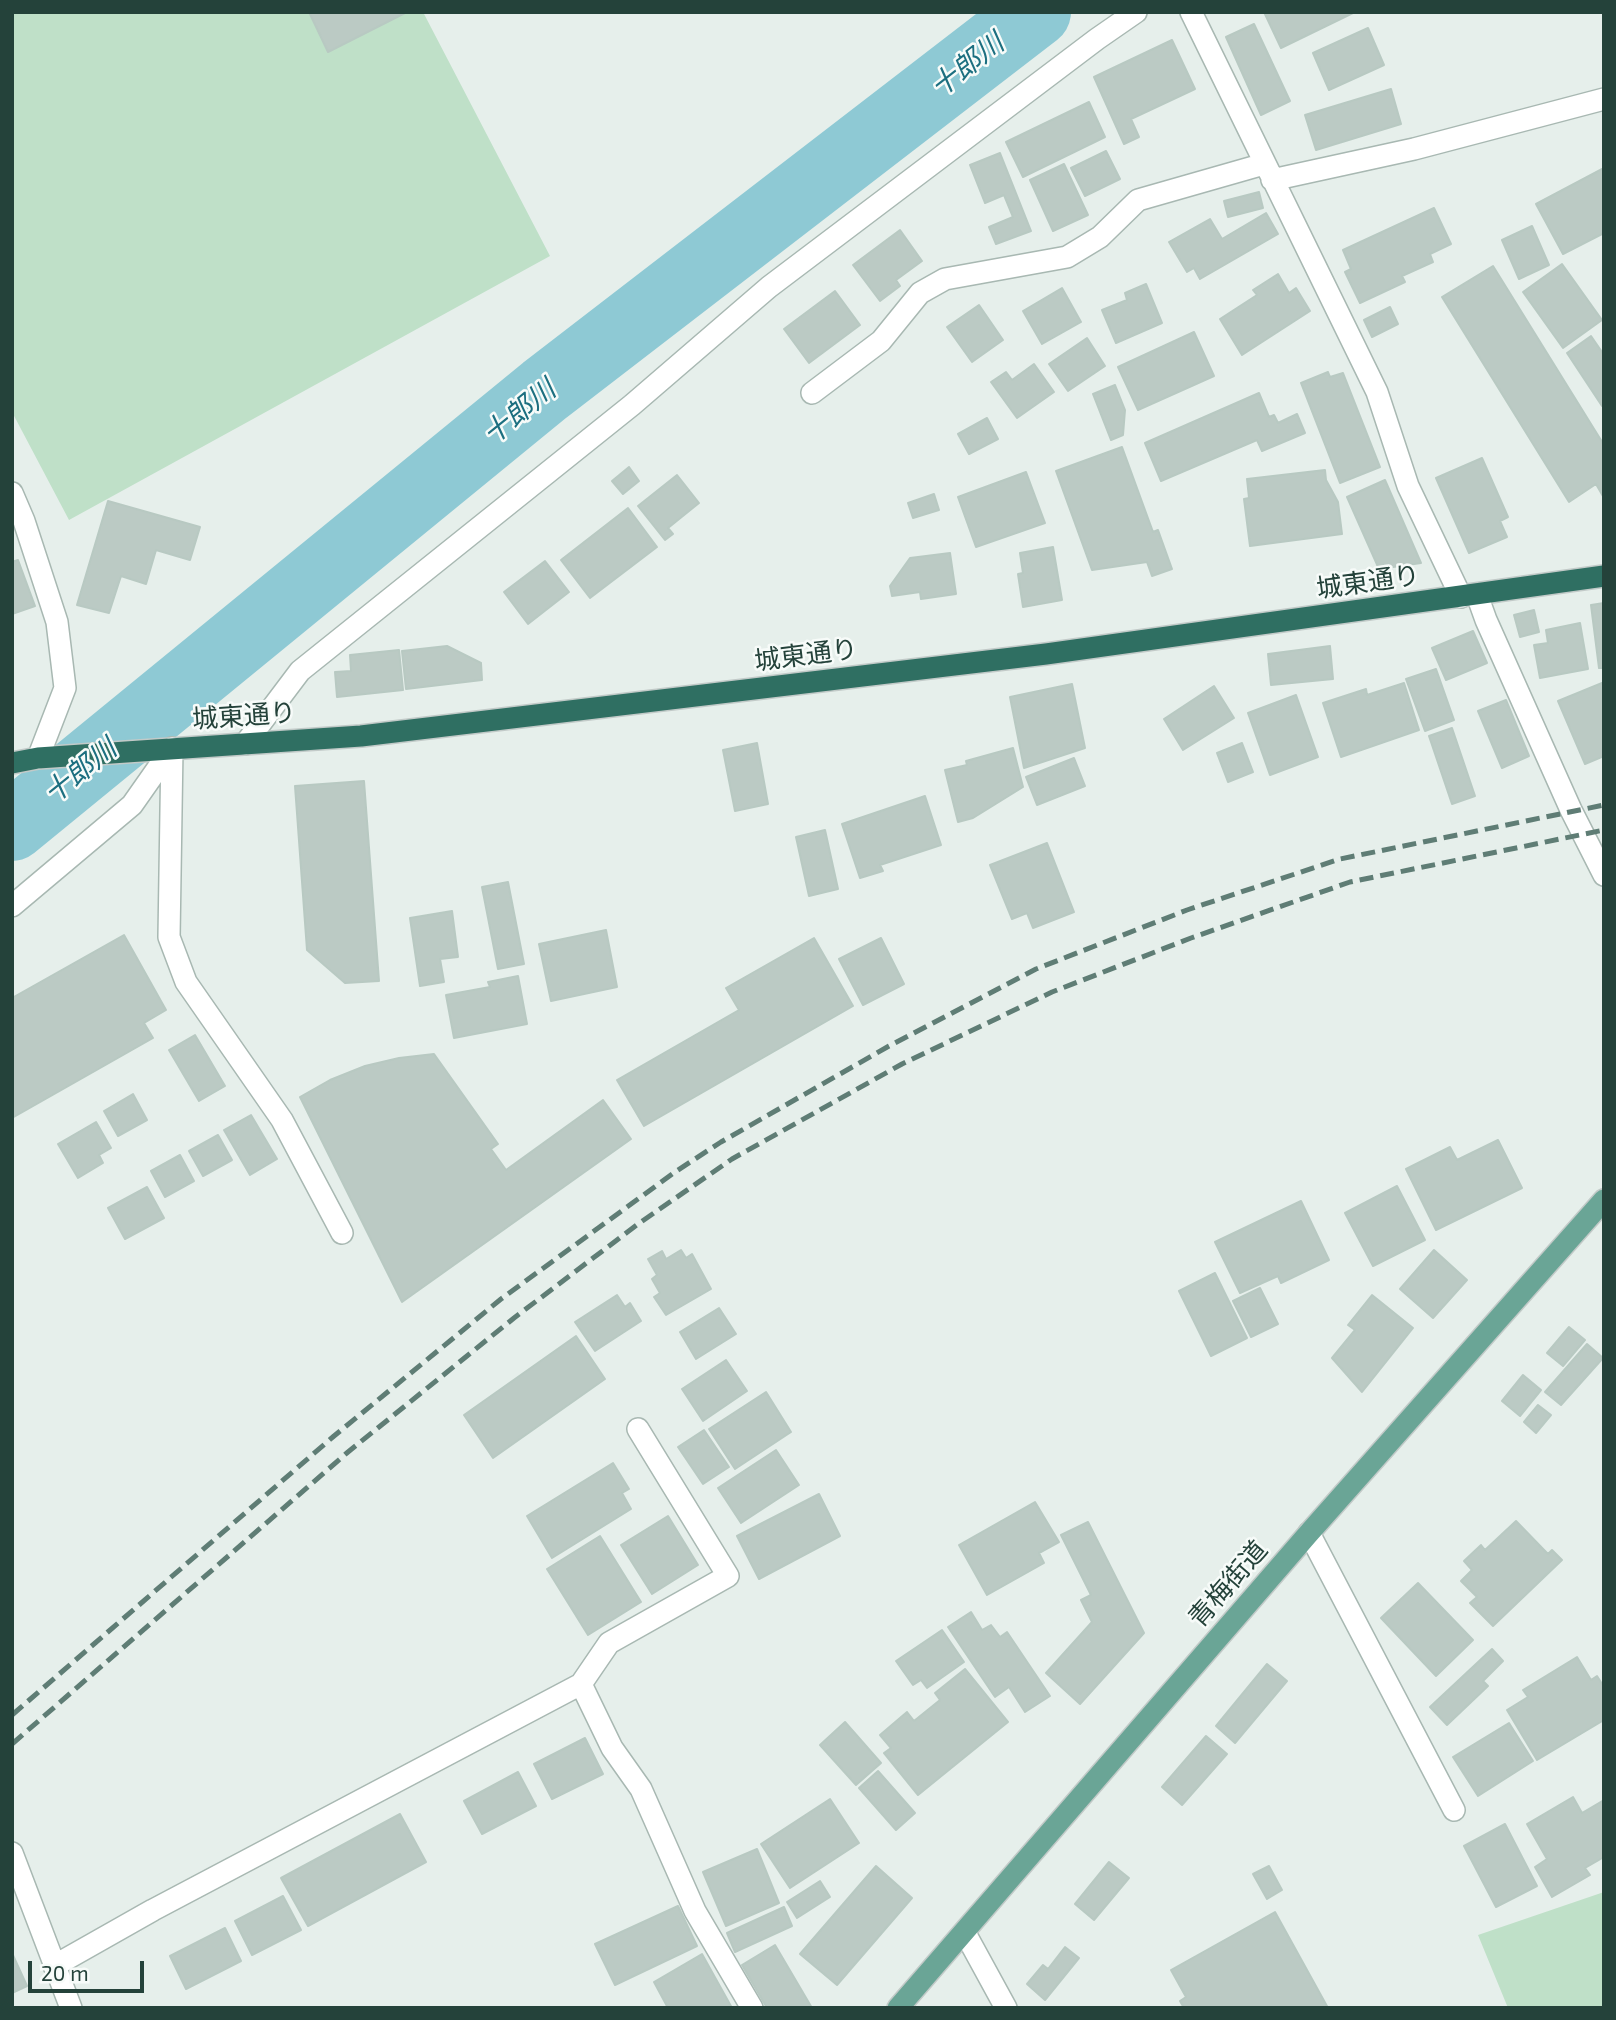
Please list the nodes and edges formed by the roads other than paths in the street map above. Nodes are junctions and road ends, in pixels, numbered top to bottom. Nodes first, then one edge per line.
1 (1136, 12) edge
2 (1191, 12) edge
3 (1604, 99) edge
4 (1268, 172) junction
5 (812, 393) dead end
6 (12, 493) edge
7 (1604, 576) edge
8 (1469, 596) junction
9 (245, 744) junction
10 (172, 748) junction
11 (38, 758) junction
12 (12, 763) edge
13 (1604, 875) edge
14 (12, 906) edge
15 (1604, 1200) edge
16 (342, 1233) dead end
17 (638, 1429) dead end
18 (1310, 1533) junction
19 (581, 1684) junction
20 (1454, 1810) dead end
21 (12, 1853) edge
22 (965, 1933) junction
23 (54, 1966) junction
24 (71, 2008) edge
25 (752, 2008) edge
26 (898, 2008) edge
27 (1006, 2008) edge

1 - 9 street
2 - 4 street
3 - 4 street
4 - 5 street
4 - 8 street
6 - 11 street
7 - 8 highway, 城東通り
8 - 9 highway, 城東通り
8 - 13 street
9 - 10 highway, 城東通り
10 - 11 highway, 城東通り
10 - 14 street
10 - 16 street
11 - 12 highway, 城東通り
15 - 18 main road, 青梅街道
17 - 19 street
18 - 20 street
18 - 22 main road, 青梅街道
19 - 23 street
19 - 25 street
21 - 23 street
22 - 26 main road, 青梅街道
22 - 27 street
23 - 24 street

